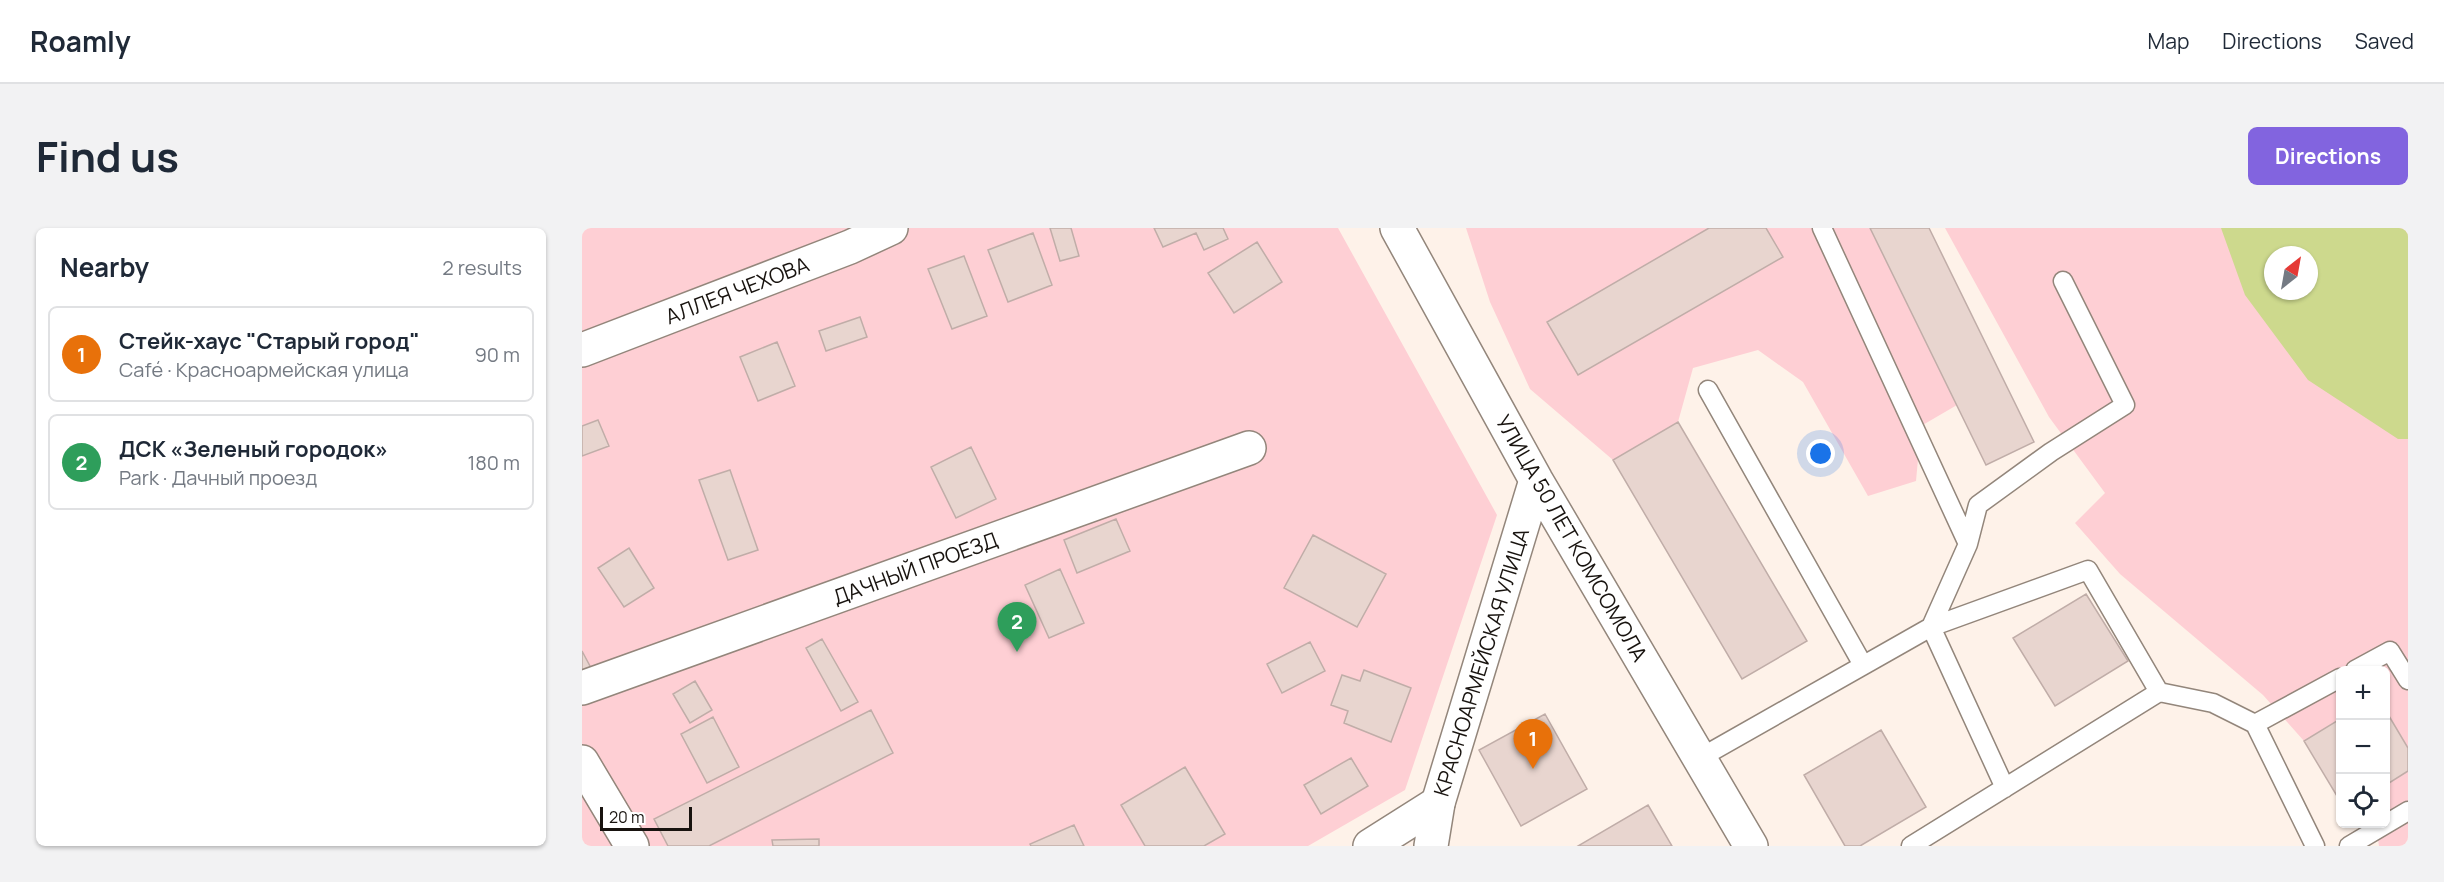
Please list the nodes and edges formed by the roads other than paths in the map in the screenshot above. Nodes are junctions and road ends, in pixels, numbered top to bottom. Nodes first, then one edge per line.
1 (891, 228) edge
2 (1822, 228) edge
3 (1399, 229) edge
4 (2063, 281) dead end
5 (582, 350) edge
6 (1708, 390) dead end
7 (1249, 448) dead end
8 (1536, 480) junction
9 (1968, 544) junction
10 (1931, 627) junction
11 (1863, 665) junction
12 (2362, 666) edge
13 (2336, 680) edge
14 (2408, 680) edge
15 (582, 688) edge
16 (2159, 692) junction
17 (2255, 724) junction
18 (1700, 758) junction
19 (582, 762) edge
20 (2005, 788) junction
21 (1438, 804) junction
22 (2408, 811) edge
23 (632, 846) edge
24 (1370, 846) edge
25 (1431, 846) edge
26 (1751, 846) edge
27 (1911, 846) edge
28 (2315, 846) edge
29 (2349, 846) edge

1 - 5 street, АЛЛЕЯ ЧЕХОВА
2 - 9 lane
3 - 8 street, УЛИЦА 50 ЛЕТ КОМСОМОЛА
4 - 9 lane
6 - 11 lane
7 - 15 street, ДАЧНЫЙ ПРОЕЗД
8 - 18 street, УЛИЦА 50 ЛЕТ КОМСОМОЛА
8 - 21 street, КРАСНОАРМЕЙСКАЯ УЛИЦА
9 - 10 lane
10 - 11 lane
10 - 16 lane
10 - 20 lane
11 - 18 lane
12 - 14 lane
13 - 17 lane
16 - 17 lane
16 - 20 lane
17 - 28 lane
18 - 26 street, УЛИЦА 50 ЛЕТ КОМСОМОЛА
19 - 23 street
20 - 27 lane
21 - 24 street
21 - 25 street, КРАСНОАРМЕЙСКАЯ УЛИЦА
22 - 29 lane

